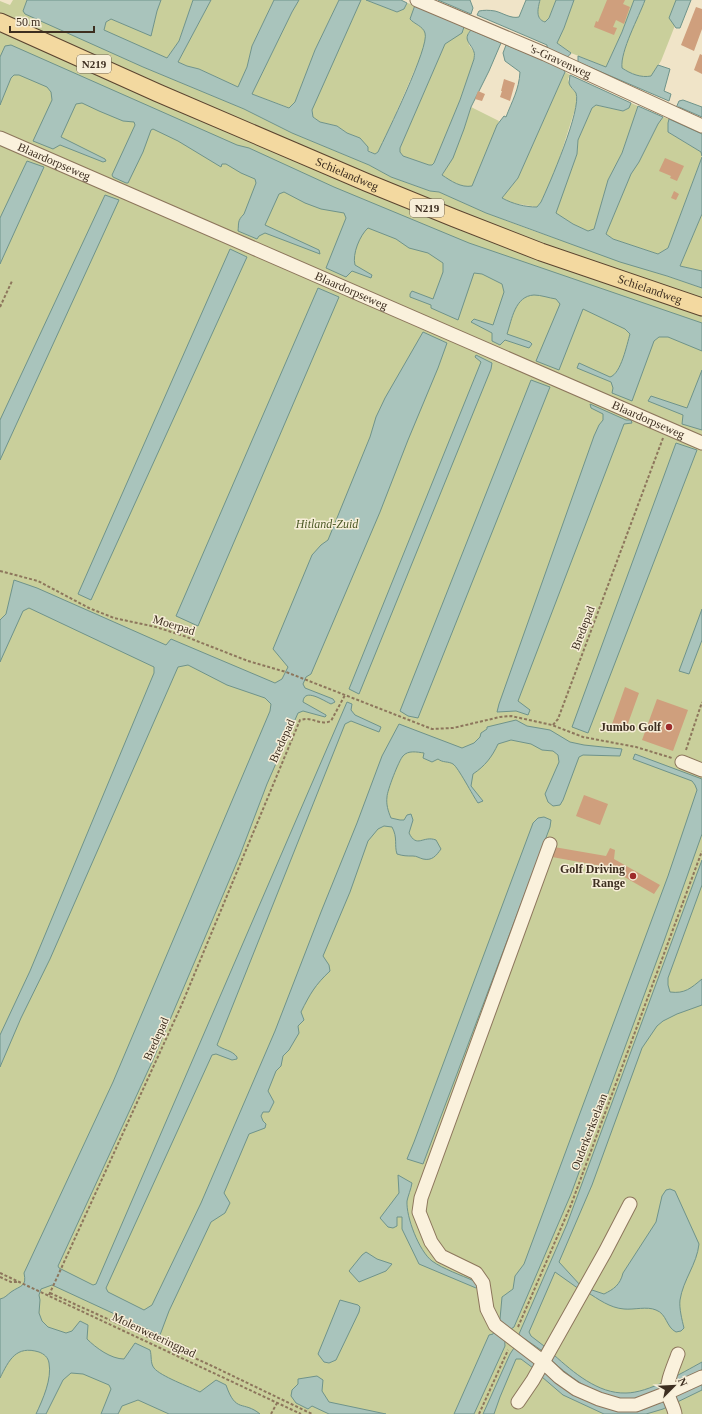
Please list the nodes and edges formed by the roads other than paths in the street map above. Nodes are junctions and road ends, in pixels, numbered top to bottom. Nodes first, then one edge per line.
1 (418, 0) edge
2 (0, 22) edge
3 (702, 126) edge
4 (0, 138) edge
5 (702, 307) edge
6 (702, 443) edge
7 (682, 762) road end
8 (702, 770) edge
9 (550, 844) dead end
10 (630, 1204) dead end
11 (678, 1354) dead end
12 (542, 1361) junction
13 (702, 1377) edge
14 (670, 1396) edge
15 (518, 1402) dead end

1 - 3 street, 's-Gravenweg
2 - 5 main road, Schielandweg / N219
4 - 6 street, Blaardorpseweg
7 - 8 street
9 - 12 street
10 - 12 street
11 - 14 street
12 - 14 street
12 - 15 street
13 - 14 street

